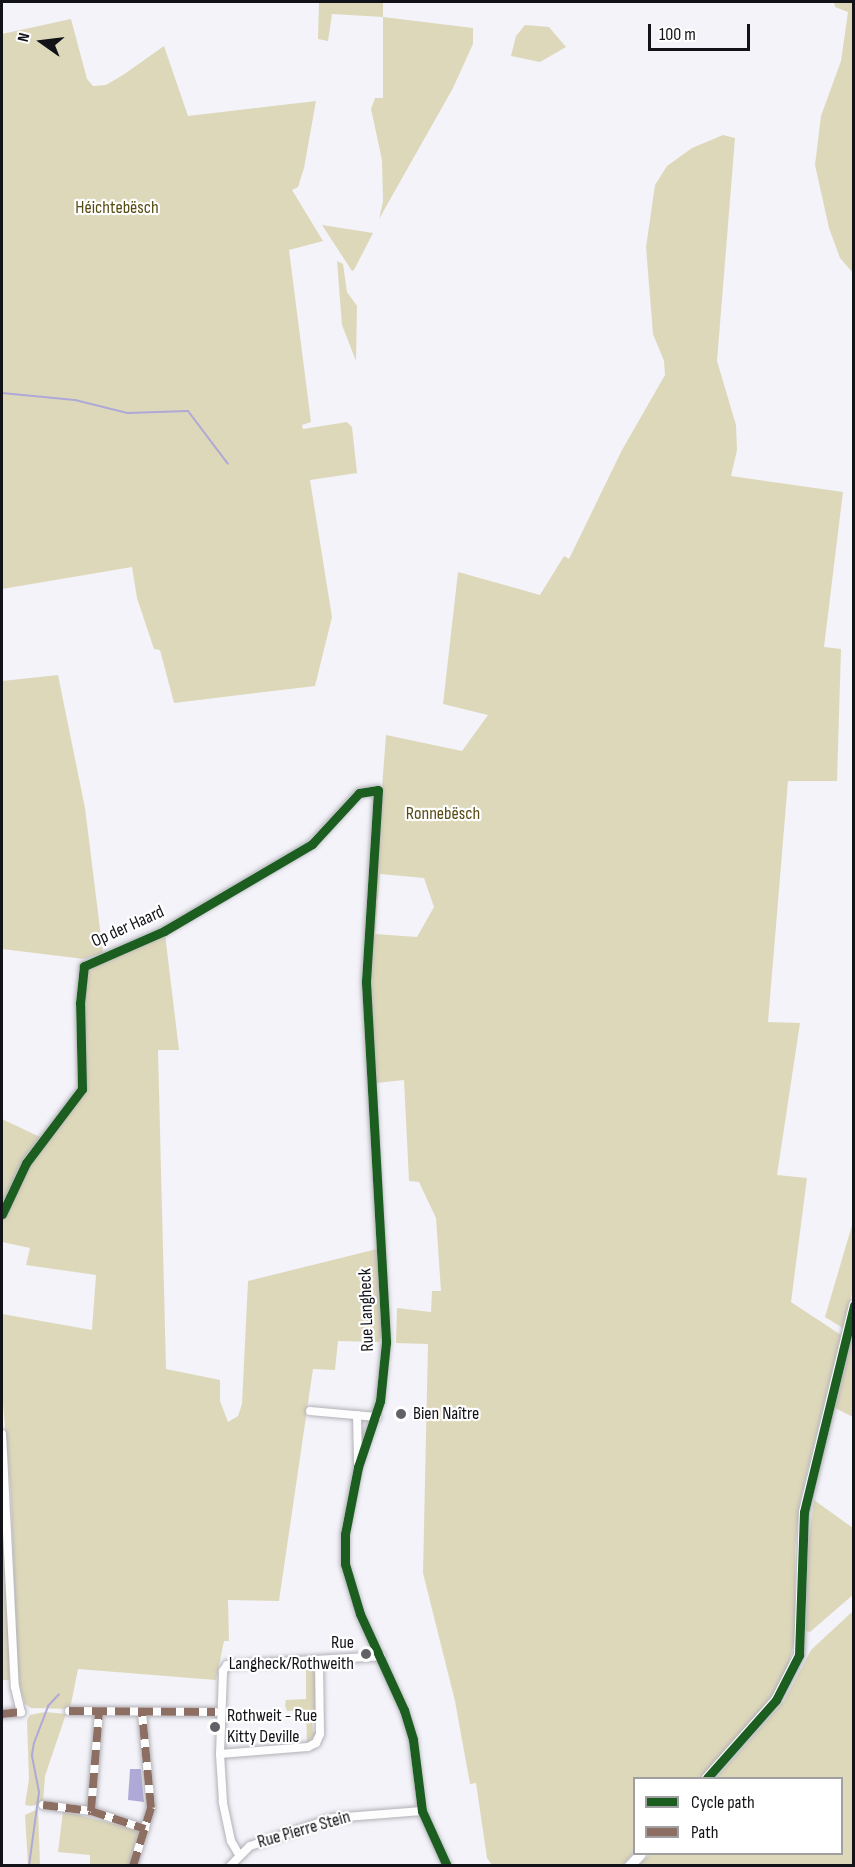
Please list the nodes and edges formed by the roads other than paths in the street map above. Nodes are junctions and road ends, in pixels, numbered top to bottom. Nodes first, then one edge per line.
1 (378, 790) joint
2 (2, 1214) edge
3 (854, 1305) edge
4 (310, 1411) dead end
5 (357, 1415) junction
6 (377, 1417) junction
7 (2, 1434) edge
8 (358, 1467) junction
9 (381, 1656) junction
10 (318, 1662) junction
11 (69, 1711) dead end
12 (99, 1712) junction
13 (215, 1712) dead end
14 (142, 1713) junction
15 (2, 1714) edge
16 (220, 1754) junction
17 (709, 1777) edge
18 (43, 1805) dead end
19 (91, 1811) junction
20 (422, 1811) junction
21 (145, 1828) junction
22 (238, 1853) junction
23 (133, 1866) edge
24 (230, 1866) edge
25 (447, 1866) edge

1 - 2 street, Op der Haard
1 - 6 street, Rue Langheck
3 - 17 main road
4 - 5 street
5 - 6 street
5 - 8 street, Rue Langheck
6 - 8 street, Rue Langheck
7 - 15 street
8 - 9 street, Rue Langheck
9 - 10 street
9 - 20 street, Rue Langheck
10 - 16 street
10 - 16 street
11 - 12 street
12 - 14 street
12 - 19 street
13 - 14 street
14 - 21 street
16 - 22 street
18 - 19 street
19 - 21 street
20 - 22 street, Rue Pierre Stein
20 - 25 street, Rue Langheck
21 - 23 street
22 - 24 street, Rue Pierre Stein

